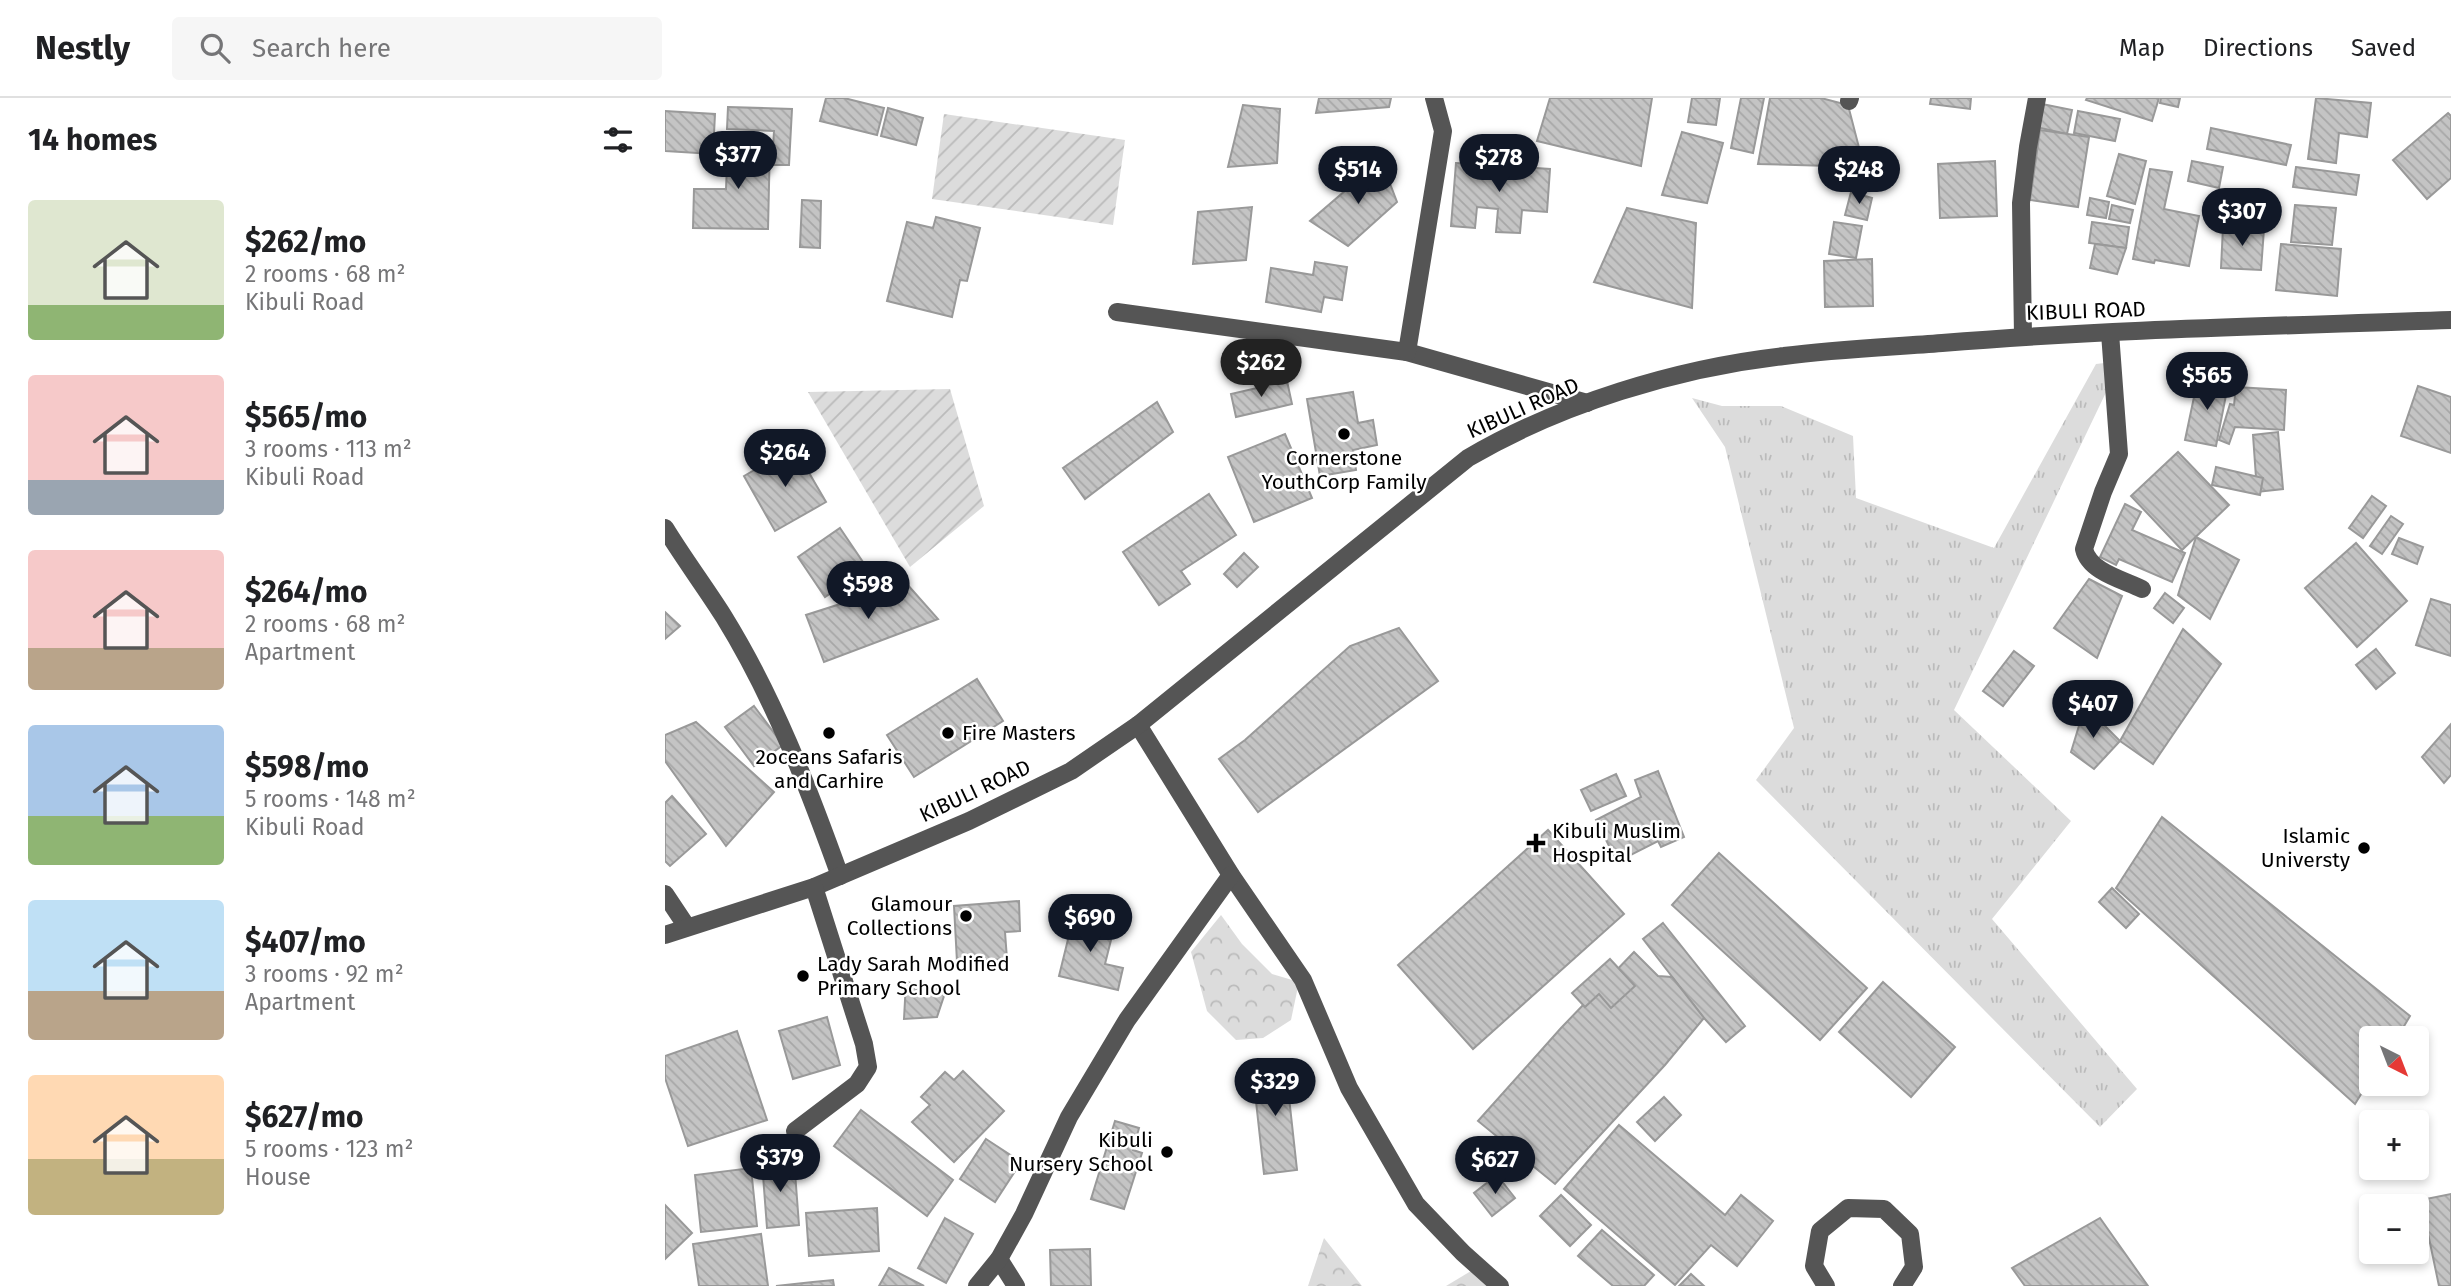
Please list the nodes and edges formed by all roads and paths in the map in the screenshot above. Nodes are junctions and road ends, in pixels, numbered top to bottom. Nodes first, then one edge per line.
1 (1434, 98) edge
2 (2037, 98) edge
3 (1117, 312) dead end
4 (2451, 320) edge
5 (2110, 333) junction
6 (2023, 336) junction
7 (1407, 352) junction
8 (1587, 403) junction
9 (665, 528) edge
10 (2142, 589) dead end
11 (1138, 725) junction
12 (840, 876) junction
13 (1231, 876) junction
14 (814, 887) junction
15 (665, 894) edge
16 (687, 927) junction
17 (665, 935) edge
18 (795, 1131) dead end
19 (999, 1259) junction
20 (977, 1286) edge
21 (1016, 1286) edge
22 (1500, 1286) edge
23 (1826, 1286) edge
24 (1902, 1286) edge

1 - 7 street
2 - 6 street
3 - 7 street
4 - 5 street, KIBULI ROAD
5 - 6 street, KIBULI ROAD
5 - 10 street
6 - 8 street, KIBULI ROAD
7 - 8 street
8 - 11 street, KIBULI ROAD
9 - 12 street
11 - 12 street, KIBULI ROAD
11 - 13 street
12 - 14 street, KIBULI ROAD
13 - 19 street
13 - 22 street
14 - 16 street, KIBULI ROAD
14 - 18 street
15 - 16 street
16 - 17 street, KIBULI ROAD
19 - 20 street
19 - 21 street
23 - 24 street

